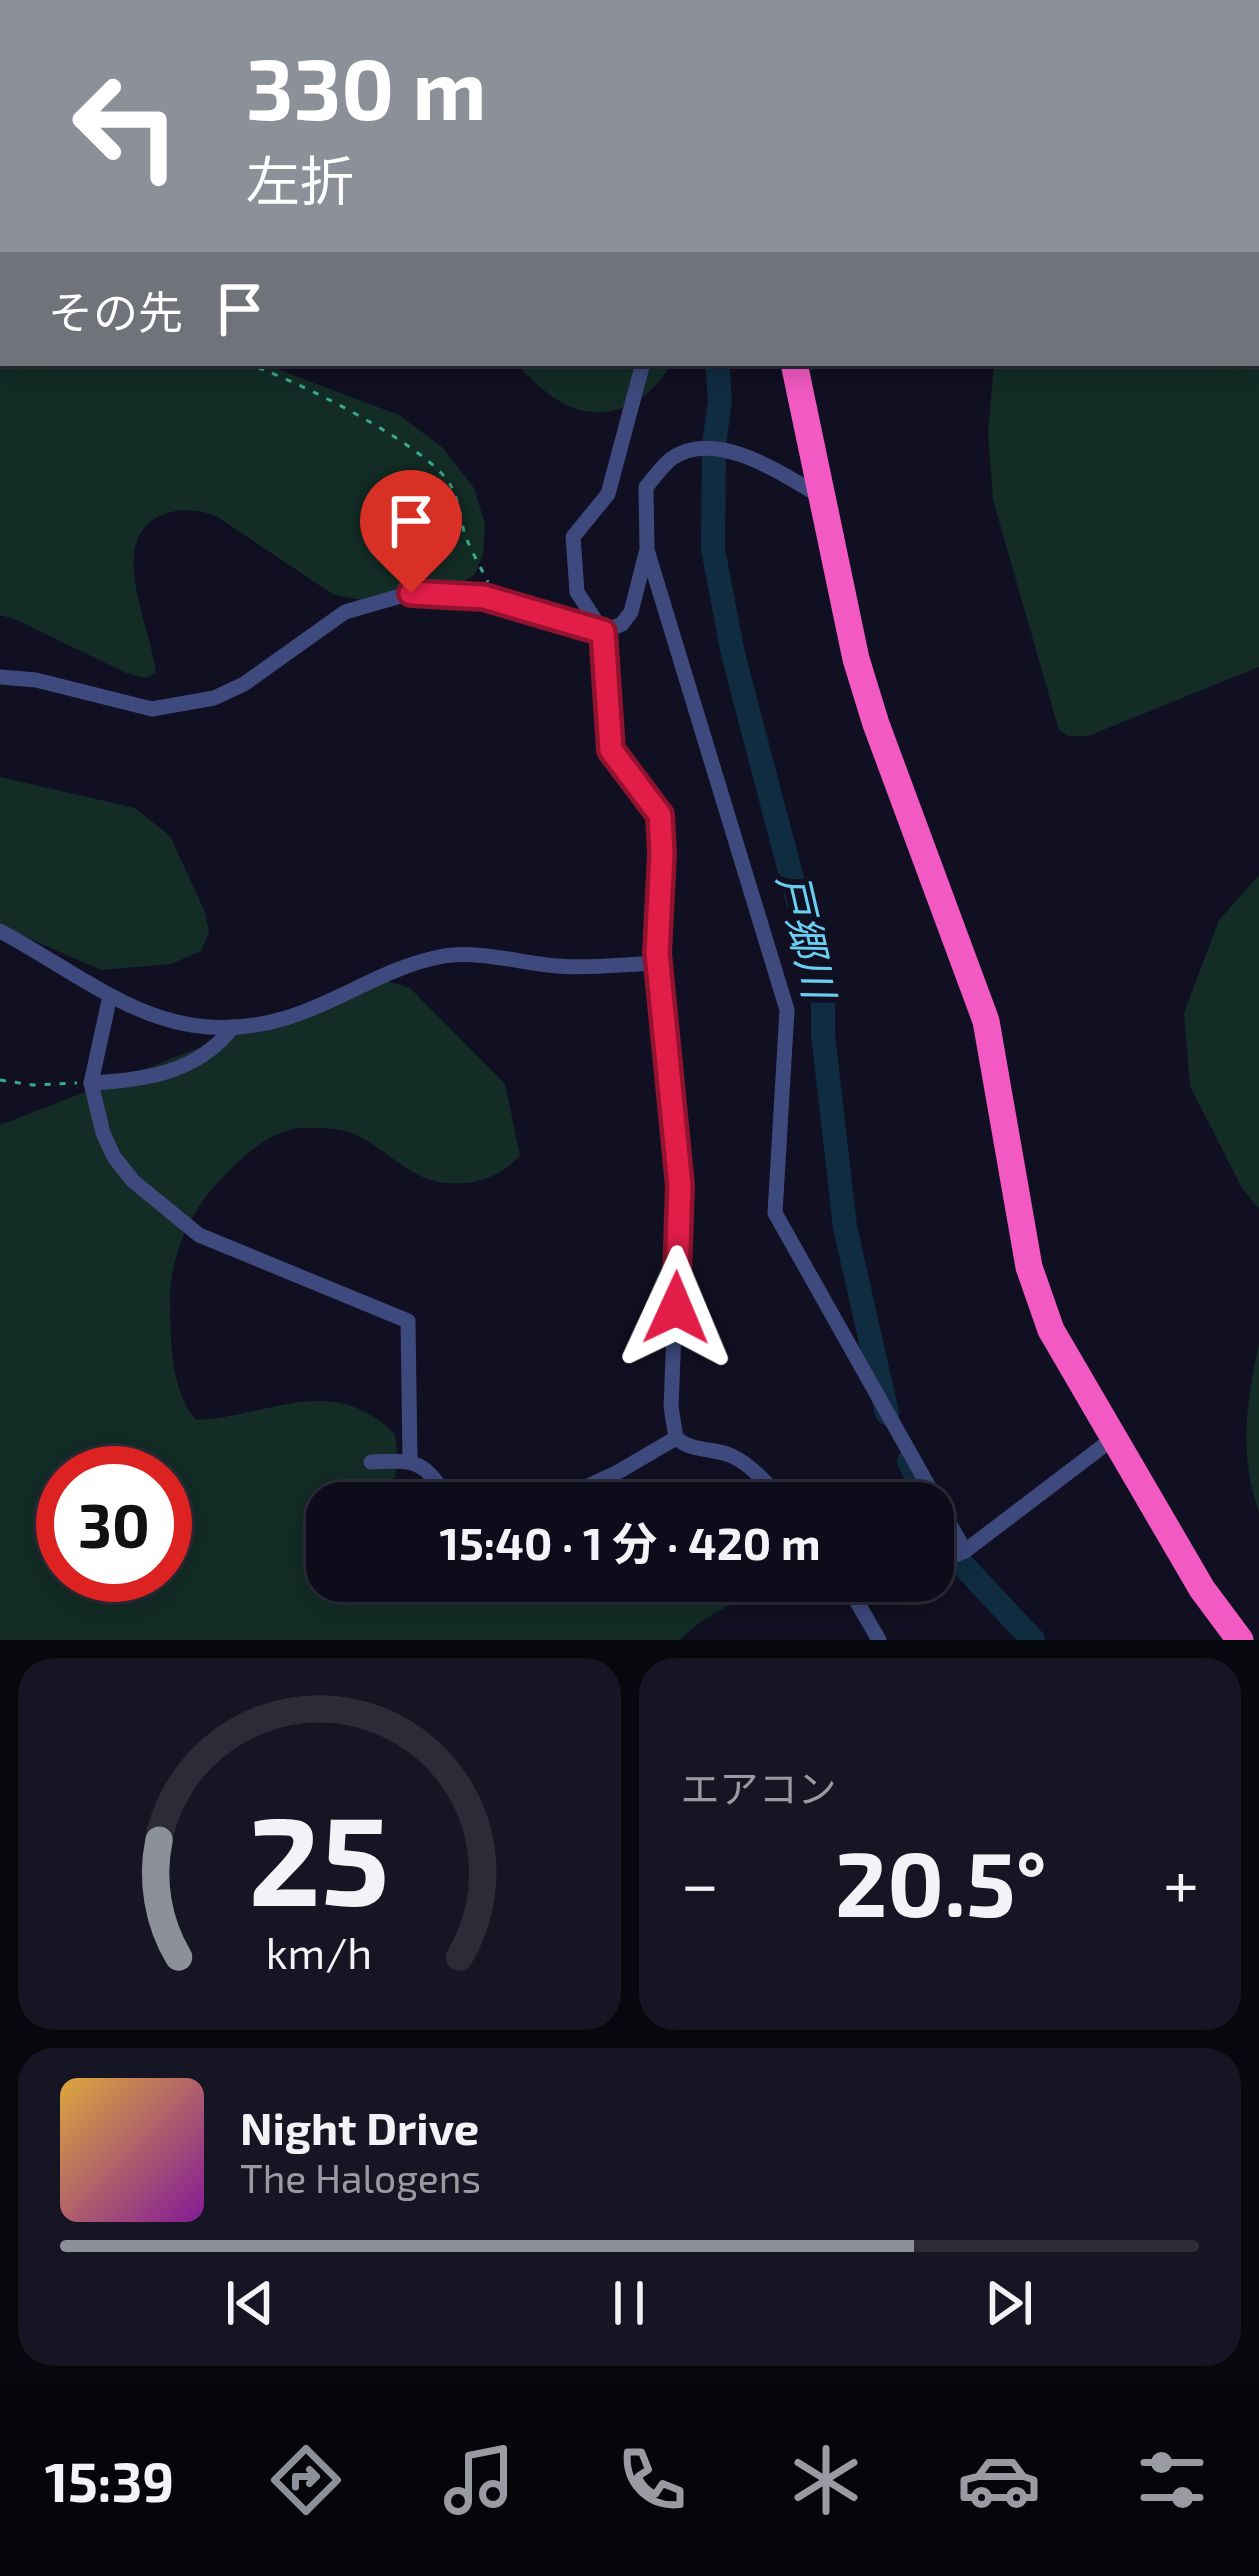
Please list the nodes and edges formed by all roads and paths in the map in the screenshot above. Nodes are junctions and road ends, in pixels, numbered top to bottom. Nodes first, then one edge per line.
1 (252, 366) edge
2 (642, 366) edge
3 (795, 366) edge
4 (820, 496) junction
5 (647, 550) junction
6 (497, 600) junction
7 (603, 632) junction
8 (0, 677) edge
9 (0, 931) edge
10 (658, 963) junction
11 (110, 996) junction
12 (233, 1028) junction
13 (0, 1080) edge
14 (91, 1083) junction
15 (1115, 1437) junction
16 (676, 1438) junction
17 (410, 1459) junction
18 (371, 1462) dead end
19 (438, 1482) edge
20 (596, 1482) edge
21 (765, 1482) edge
22 (965, 1551) junction
23 (954, 1556) edge
24 (859, 1602) edge
25 (879, 1640) edge
26 (1239, 1640) edge

1 - 6 path
2 - 7 street
3 - 4 highway
4 - 5 street
4 - 15 highway
5 - 7 street
5 - 22 street
6 - 7 street
6 - 8 street
7 - 10 street
9 - 11 street
10 - 12 street
10 - 16 street
11 - 12 street
11 - 14 street
12 - 14 street
13 - 14 path
14 - 17 street
15 - 22 street
15 - 26 highway
16 - 20 street
16 - 21 street
17 - 18 street
17 - 19 street
22 - 23 street
24 - 25 street

